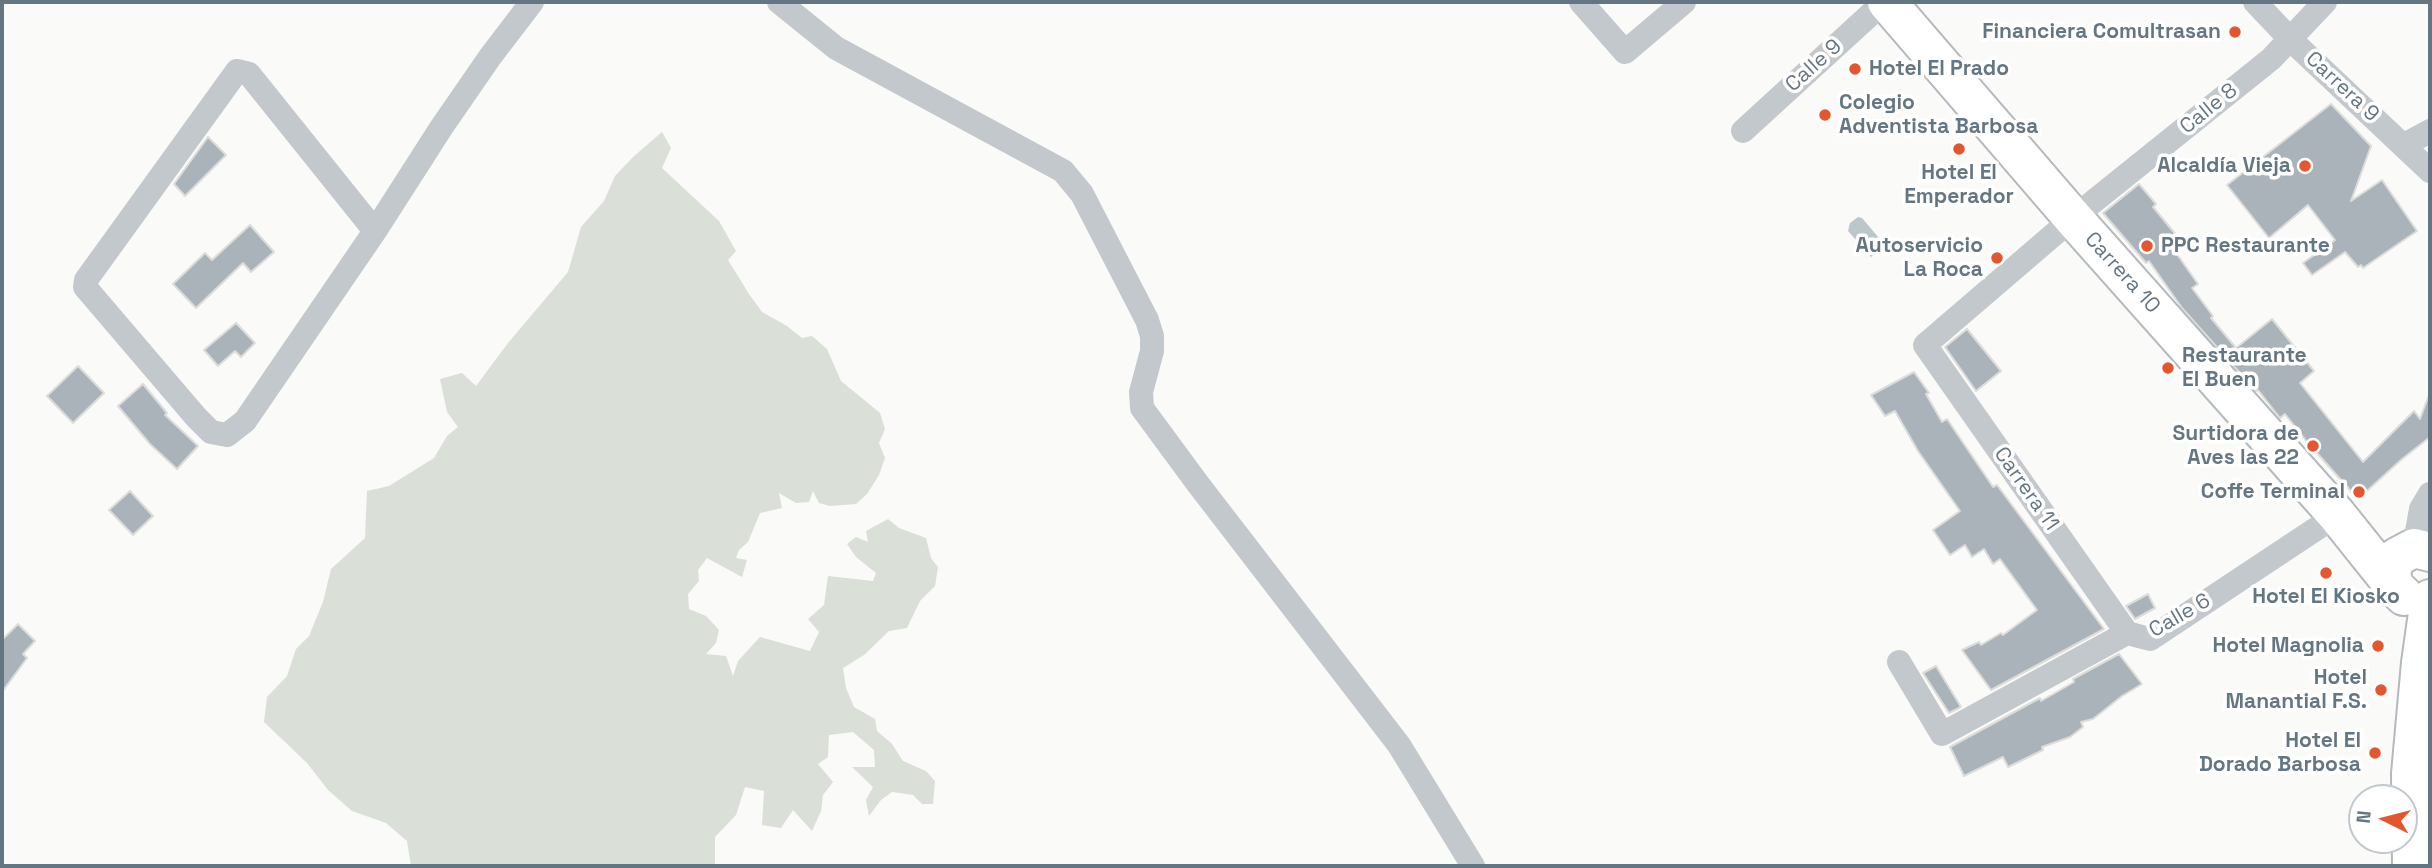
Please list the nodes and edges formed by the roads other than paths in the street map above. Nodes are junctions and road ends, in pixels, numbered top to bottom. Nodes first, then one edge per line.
1 (532, 2) edge
2 (779, 2) edge
3 (1580, 2) edge
4 (1684, 2) edge
5 (1886, 2) edge
6 (2255, 2) edge
7 (2325, 2) edge
8 (2291, 40) junction
9 (1743, 131) dead end
10 (2430, 131) edge
11 (2404, 145) junction
12 (2430, 172) edge
13 (2073, 218) junction
14 (375, 231) junction
15 (1925, 345) joint
16 (2430, 494) edge
17 (2348, 528) junction
18 (2418, 550) edge
19 (2414, 594) edge
20 (2127, 633) junction
21 (1899, 662) dead end
22 (2412, 784) edge
23 (1473, 866) edge

1 - 14 street
2 - 23 street
3 - 4 street
5 - 9 street, Calle 9
5 - 13 highway, Carrera 10
6 - 8 street, Carrera 9
7 - 8 street, Calle 8
8 - 11 street, Carrera 9
8 - 13 street, Calle 8
10 - 11 street
11 - 12 street, Carrera 9
13 - 15 street, Calle 8
13 - 17 highway, Carrera 10
14 - 14 street
15 - 20 street, Carrera 11
16 - 18 street
17 - 18 highway
17 - 19 highway, Carrera 10
17 - 20 street, Calle 6
18 - 19 highway
19 - 22 highway
20 - 21 street, Calle 6

